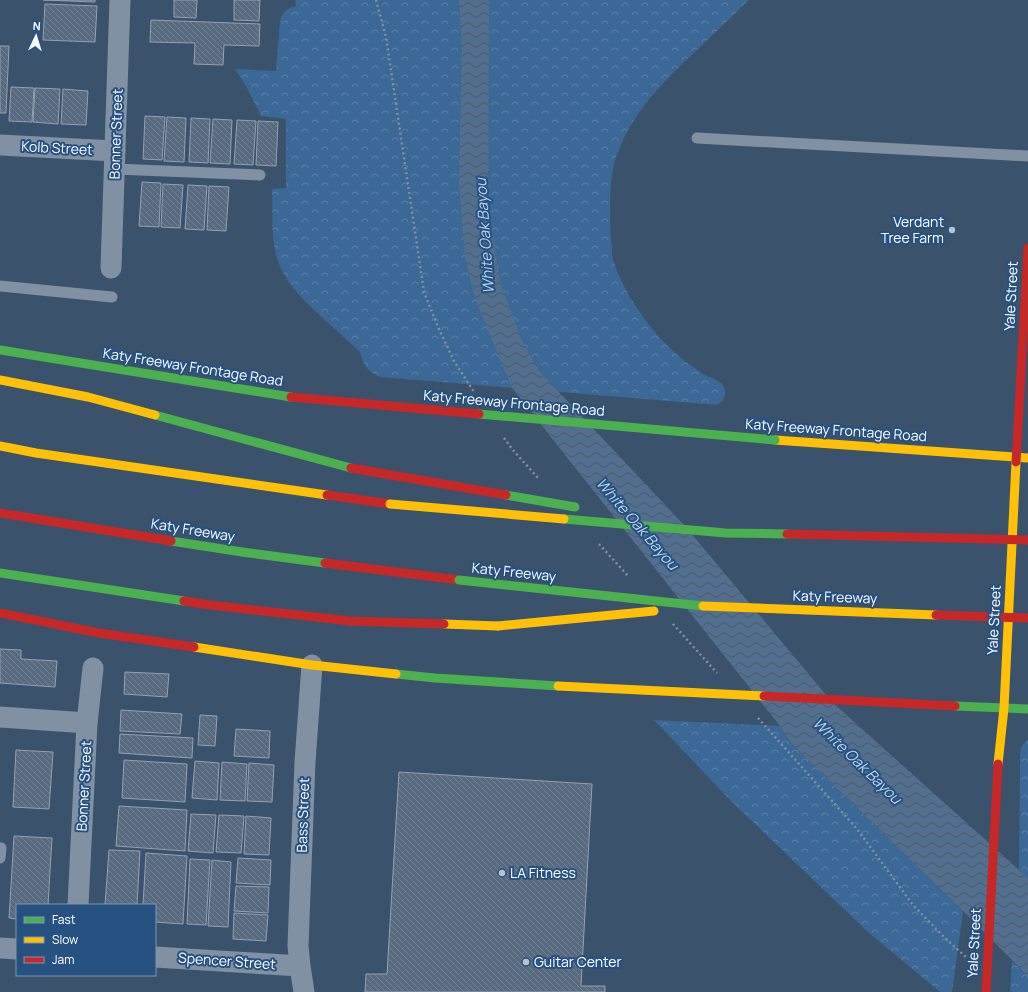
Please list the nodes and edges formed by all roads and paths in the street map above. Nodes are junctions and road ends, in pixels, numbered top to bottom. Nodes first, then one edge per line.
1 (120, 0) edge
2 (697, 138) dead end
3 (0, 145) edge
4 (1028, 156) edge
5 (115, 160) junction
6 (260, 175) dead end
7 (1028, 248) edge
8 (111, 268) dead end
9 (0, 286) edge
10 (112, 297) dead end
11 (1026, 299) edge
12 (0, 350) edge
13 (0, 380) edge
14 (0, 446) edge
15 (1016, 457) junction
16 (1028, 458) edge
17 (586, 508) dead end
18 (0, 513) edge
19 (625, 515) dead end
20 (726, 533) junction
21 (1028, 540) edge
22 (0, 573) edge
23 (701, 606) junction
24 (0, 613) edge
25 (1028, 618) edge
26 (312, 665) junction
27 (93, 668) dead end
28 (1004, 708) junction
29 (1028, 709) edge
30 (0, 717) edge
31 (88, 723) junction
32 (78, 904) edge
33 (0, 948) edge
34 (16, 949) edge
35 (156, 957) edge
36 (300, 966) junction
37 (304, 992) edge
38 (986, 992) edge

1 - 5 street, Bonner Street
2 - 4 lane
3 - 5 street, Kolb Street
5 - 6 lane
5 - 8 street, Bonner Street
7 - 11 main road, Yale Street
9 - 10 lane
11 - 15 main road, Yale Street
12 - 15 main road, Katy Freeway Frontage Road, bridge
13 - 17 main road, bridge
14 - 20 main road, bridge
15 - 16 main road, Katy Freeway Frontage Road
15 - 28 main road, Yale Street
18 - 23 main road, Katy Freeway, bridge
19 - 20 main road, bridge
20 - 21 main road, bridge
22 - 23 main road, bridge
23 - 25 main road, Katy Freeway, bridge
24 - 26 main road
26 - 28 main road, bridge
26 - 36 street, Bass Street
27 - 31 street, Bonner Street
28 - 29 main road
28 - 38 main road, Yale Street, bridge
30 - 31 street
31 - 32 street, Bonner Street
33 - 34 street
35 - 36 street, Spencer Street
36 - 37 street, Bass Street

